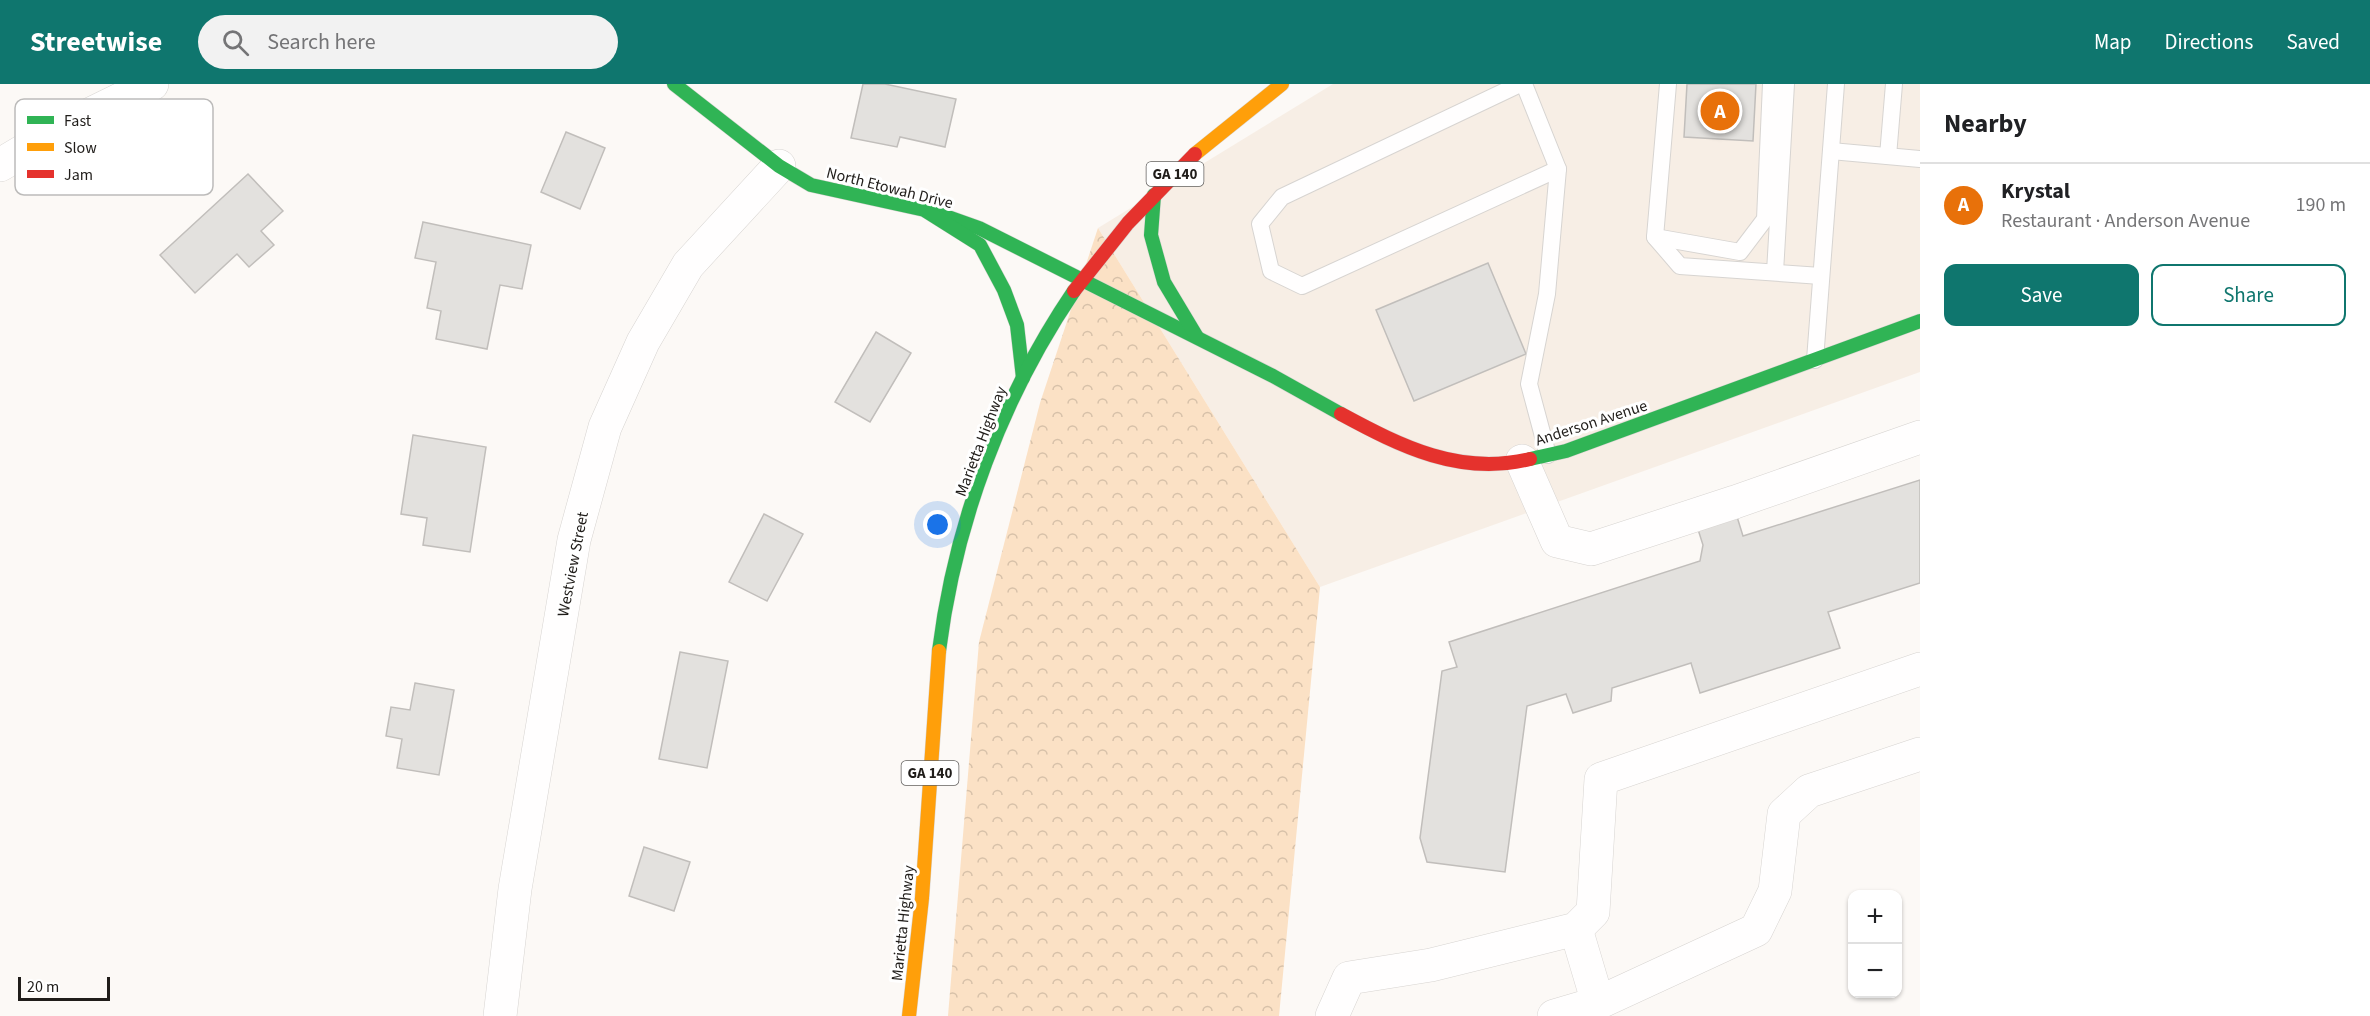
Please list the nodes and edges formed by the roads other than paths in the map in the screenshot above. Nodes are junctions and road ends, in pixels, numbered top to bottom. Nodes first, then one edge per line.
1 (152, 84) edge
2 (674, 84) edge
3 (1282, 84) edge
4 (1522, 84) edge
5 (1668, 84) edge
6 (1771, 84) edge
7 (1786, 84) edge
8 (1836, 84) edge
9 (1894, 84) edge
10 (121, 99) edge
11 (1831, 151) junction
12 (15, 156) edge
13 (1888, 156) junction
14 (1920, 159) edge
15 (0, 165) edge
16 (779, 166) junction
17 (1558, 169) junction
18 (1154, 195) junction
19 (926, 211) junction
20 (1655, 237) junction
21 (1774, 272) junction
22 (1821, 276) junction
23 (1083, 280) junction
24 (1920, 321) edge
25 (1197, 337) junction
26 (1815, 360) junction
27 (1023, 378) junction
28 (1920, 437) edge
29 (1535, 458) junction
30 (1920, 669) edge
31 (1920, 754) edge
32 (1576, 929) junction
33 (1598, 1003) junction
34 (500, 1016) edge
35 (909, 1016) edge
36 (1332, 1016) edge
37 (1554, 1016) edge

1 - 10 street
2 - 16 main road, North Etowah Drive
3 - 18 main road, Marietta Highway / GA 140
4 - 17 lane
4 - 17 lane
5 - 20 lane
6 - 20 lane
7 - 21 lane
8 - 11 lane
9 - 13 lane
11 - 13 lane
11 - 22 lane
12 - 15 street
13 - 14 lane
16 - 19 main road, North Etowah Drive
16 - 34 street, Westview Street
17 - 29 lane
18 - 23 main road, Marietta Highway / GA 140
18 - 25 main road
19 - 23 main road, North Etowah Drive
19 - 27 main road
20 - 21 lane
21 - 22 lane
22 - 26 lane
23 - 25 main road, Anderson Avenue
23 - 27 main road, Marietta Highway / GA 140
24 - 26 main road, Anderson Avenue
25 - 29 main road, Anderson Avenue
26 - 29 main road, Anderson Avenue
27 - 35 main road, Marietta Highway / GA 140
28 - 29 street
30 - 32 street
31 - 33 street
32 - 33 street
32 - 36 street
33 - 37 street

